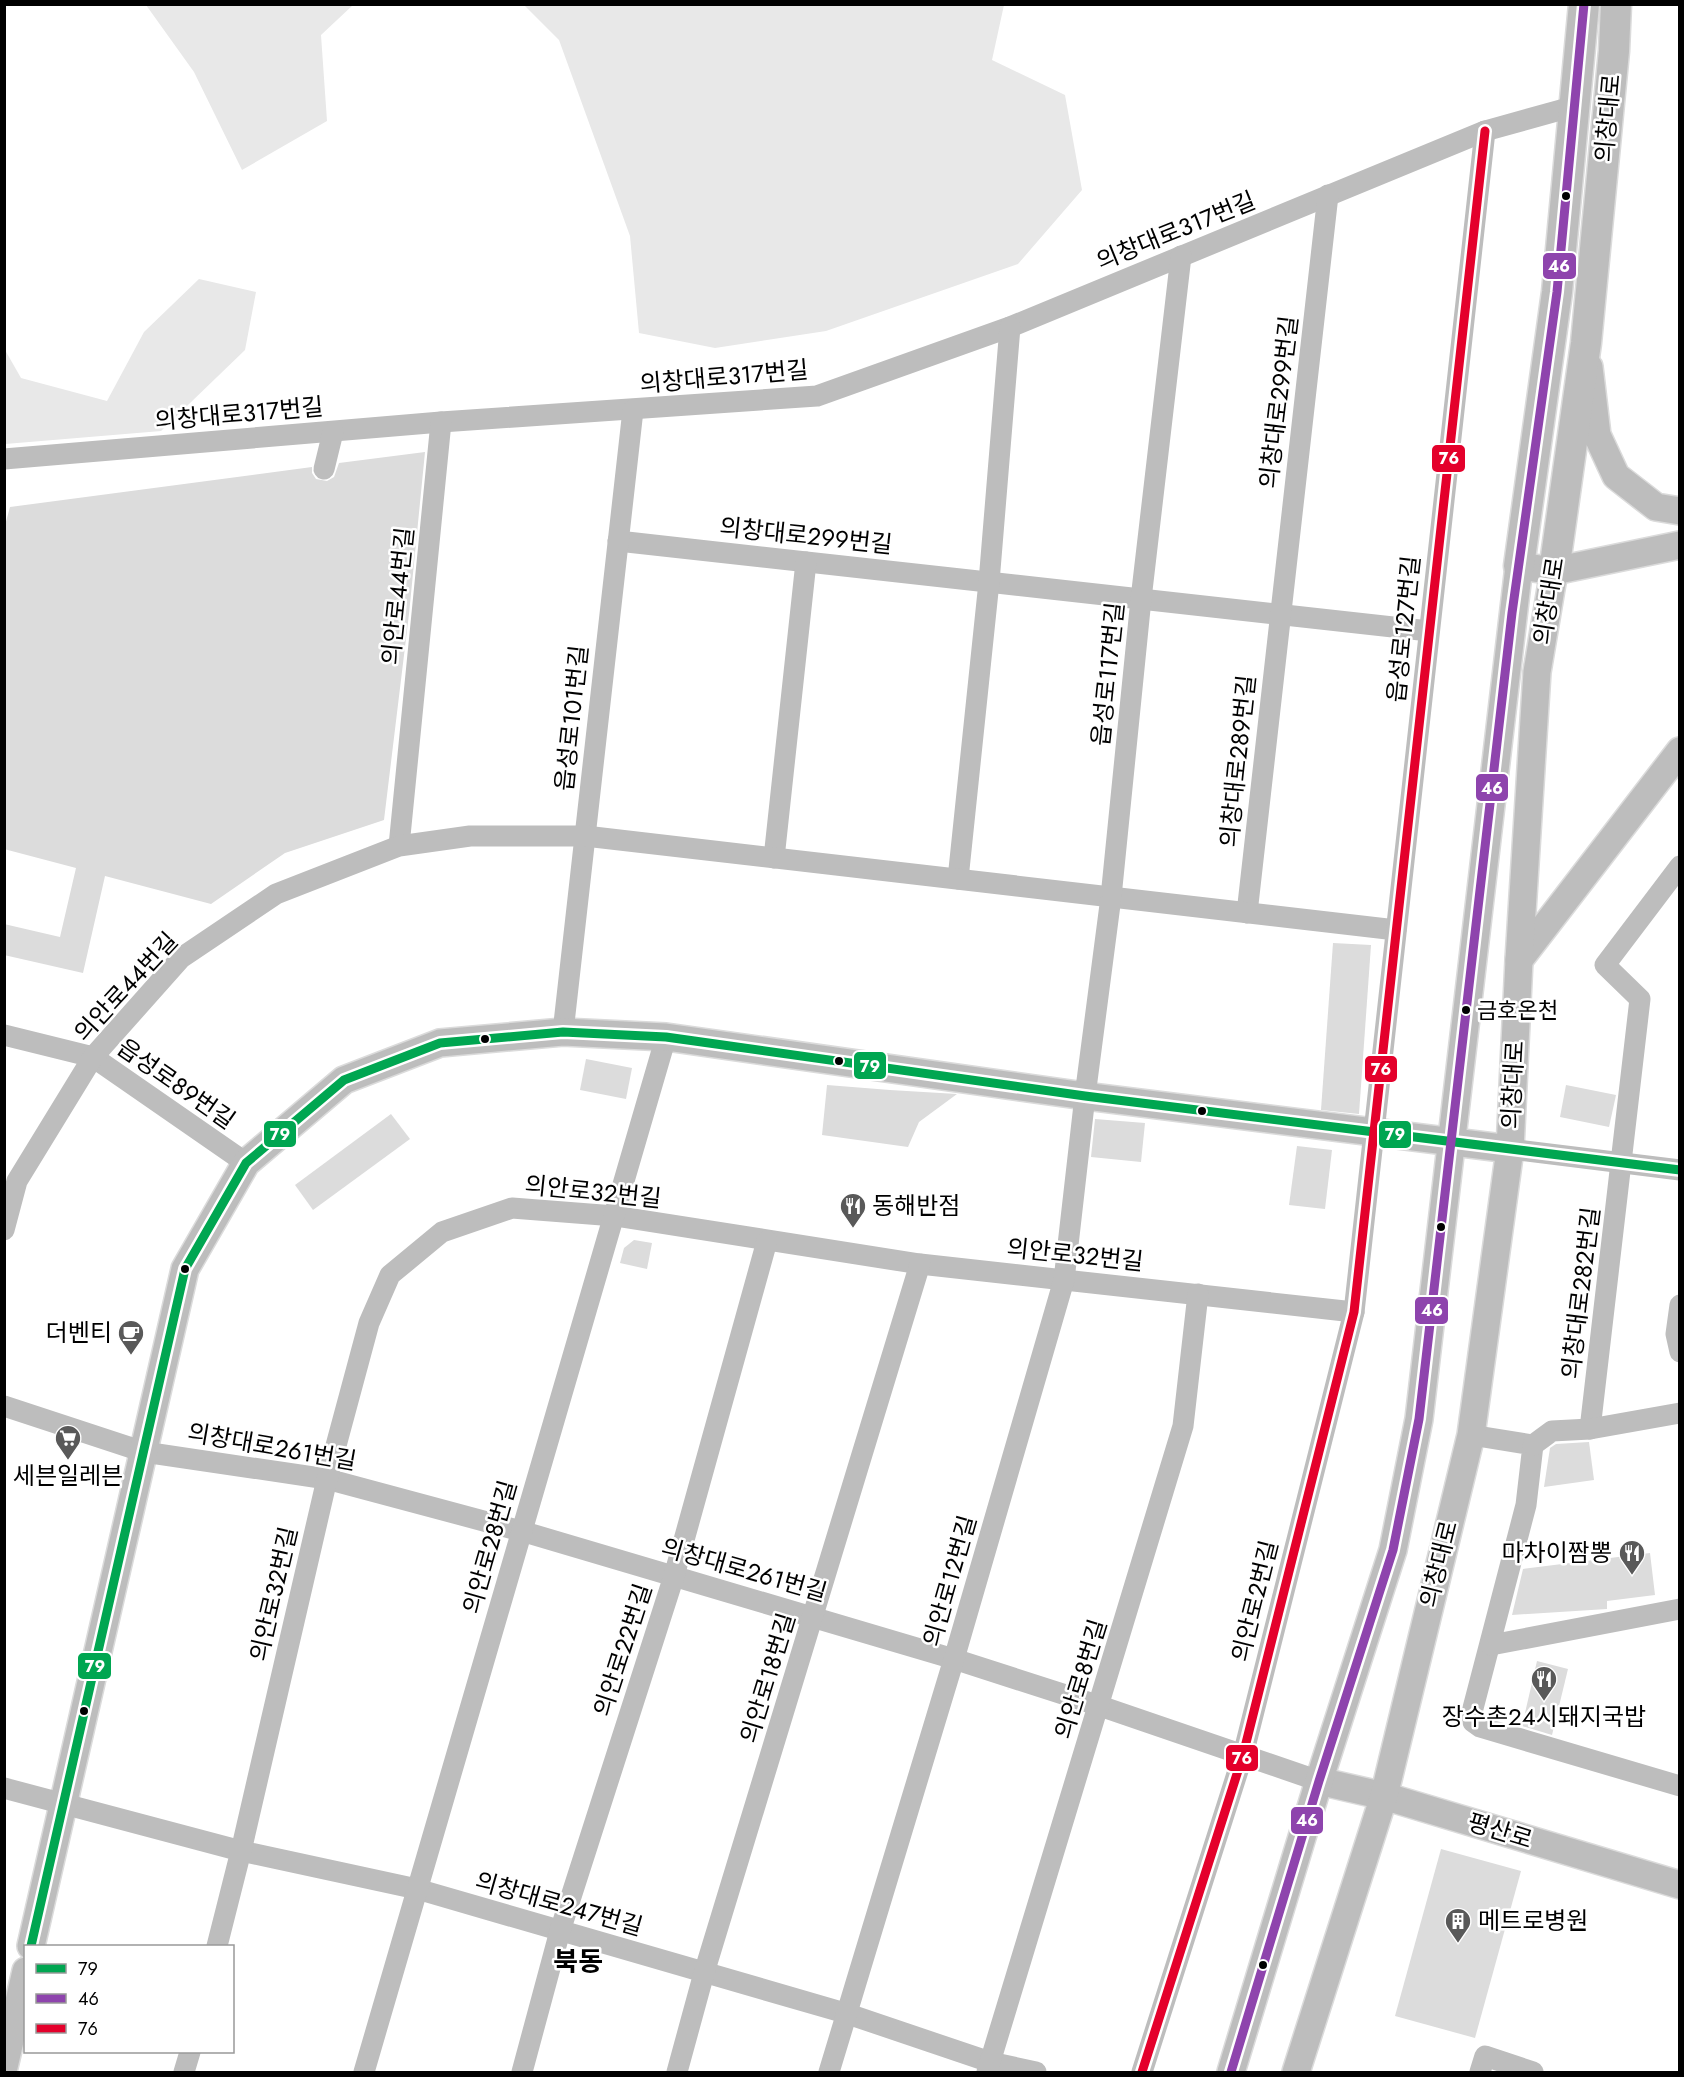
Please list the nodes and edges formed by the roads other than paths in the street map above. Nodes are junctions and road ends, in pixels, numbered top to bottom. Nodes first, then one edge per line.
1 (1584, 4) edge
2 (1616, 4) edge
3 (1575, 106) junction
4 (1485, 131) junction
5 (1328, 195) junction
6 (1181, 256) junction
7 (1010, 327) junction
8 (1586, 342) junction
9 (633, 410) junction
10 (441, 422) junction
11 (333, 432) junction
12 (4, 459) edge
13 (324, 469) dead end
14 (1680, 511) edge
15 (618, 541) junction
16 (1680, 545) edge
17 (806, 562) junction
18 (1519, 566) junction
19 (1554, 571) junction
20 (989, 582) junction
21 (1141, 599) junction
22 (1280, 615) junction
23 (1429, 631) junction
24 (1680, 752) edge
25 (585, 836) junction
26 (399, 846) junction
27 (774, 858) junction
28 (1680, 866) edge
29 (958, 879) junction
30 (1111, 897) junction
31 (1247, 913) junction
32 (1396, 930) junction
33 (1519, 960) junction
34 (563, 1032) junction
35 (4, 1035) edge
36 (666, 1037) junction
37 (93, 1057) junction
38 (1085, 1096) junction
39 (1373, 1132) junction
40 (1452, 1141) junction
41 (1510, 1149) junction
42 (246, 1163) junction
43 (1623, 1163) junction
44 (1680, 1170) edge
45 (615, 1216) junction
46 (4, 1230) edge
47 (767, 1241) junction
48 (920, 1264) junction
49 (1064, 1280) junction
50 (1198, 1294) junction
51 (1680, 1305) edge
52 (1354, 1312) junction
53 (1680, 1352) edge
54 (4, 1406) edge
55 (1680, 1413) edge
56 (1590, 1429) junction
57 (1471, 1436) junction
58 (1533, 1445) junction
59 (144, 1452) junction
60 (327, 1479) junction
61 (521, 1531) junction
62 (674, 1576) junction
63 (1680, 1609) edge
64 (814, 1617) junction
65 (1491, 1645) junction
66 (954, 1659) junction
67 (1100, 1706) junction
68 (1243, 1755) junction
69 (1319, 1781) junction
70 (1680, 1786) edge
71 (4, 1788) edge
72 (1383, 1796) junction
73 (62, 1804) junction
74 (241, 1851) junction
75 (1680, 1886) edge
76 (417, 1889) junction
77 (560, 1931) junction
78 (31, 1945) edge
79 (218, 1945) edge
80 (704, 1973) junction
81 (24, 1980) edge
82 (845, 2013) junction
83 (190, 2053) edge
84 (4, 2067) edge
85 (989, 2067) edge
86 (184, 2073) edge
87 (364, 2073) edge
88 (522, 2073) edge
89 (677, 2073) edge
90 (829, 2073) edge
91 (1036, 2073) edge
92 (1142, 2073) edge
93 (1231, 2073) edge
94 (1296, 2073) edge
95 (1480, 2073) edge
96 (1533, 2073) edge

1 - 3 highway, 의창대로
2 - 8 highway, 의창대로
3 - 4 street, 의창대로317번길
3 - 18 highway, 의창대로
4 - 5 street, 의창대로317번길
4 - 23 street, 읍성로127번길
5 - 6 street, 의창대로317번길
5 - 22 street, 의창대로299번길
6 - 7 street, 의창대로317번길
6 - 21 street, 읍성로117번길
7 - 9 street, 의창대로317번길
7 - 20 street
8 - 14 main road
8 - 19 highway, 의창대로
9 - 10 street, 의창대로317번길
9 - 15 street, 읍성로101번길
10 - 11 street, 의창대로317번길
10 - 26 street, 의안로44번길
11 - 12 street, 의창대로317번길
11 - 13 street
15 - 17 street, 의창대로299번길
15 - 25 street, 읍성로101번길
16 - 19 main road
17 - 20 street, 의창대로299번길
17 - 27 street
18 - 19 main road
18 - 40 main road, 의창대로
19 - 33 main road, 의창대로
20 - 21 street, 의창대로299번길
20 - 29 street
21 - 22 street, 의창대로299번길
21 - 30 street, 읍성로117번길
22 - 23 street, 의창대로299번길
22 - 31 street, 의창대로289번길
23 - 32 street, 읍성로127번길
24 - 33 main road
25 - 26 street, 의안로44번길
25 - 27 street
25 - 34 street, 읍성로101번길
26 - 37 street, 의안로44번길
27 - 29 street
28 - 43 street, 의창대로282번길
29 - 30 street
30 - 31 street
30 - 38 street, 읍성로117번길
31 - 32 street
32 - 39 street, 읍성로127번길
33 - 41 main road, 의창대로
34 - 36 main road
34 - 42 main road
35 - 37 street, 읍성로89번길
36 - 38 main road
36 - 45 street, 의안로28번길
37 - 42 street, 읍성로89번길
37 - 46 street, 의안로44번길
38 - 39 main road
38 - 49 street, 의안로12번길
39 - 40 main road
39 - 52 street, 의안로2번길
40 - 41 main road
40 - 69 main road, 의창대로
41 - 43 street
41 - 57 main road, 의창대로
42 - 59 main road
43 - 44 street
43 - 56 street, 의창대로282번길
45 - 47 street, 의안로32번길
45 - 60 street, 의안로32번길
45 - 61 street, 의안로28번길
47 - 48 street, 의안로32번길
47 - 62 street, 의안로22번길
48 - 49 street, 의안로32번길
48 - 64 street, 의안로18번길
49 - 50 street, 의안로32번길
49 - 66 street, 의안로12번길
50 - 52 street, 의안로32번길
50 - 67 street, 의안로8번길
51 - 53 street
52 - 68 street, 의안로2번길
54 - 59 street, 의창대로261번길
55 - 56 street
56 - 58 street
57 - 58 street
57 - 72 main road, 의창대로
58 - 65 street
59 - 60 street, 의창대로261번길
59 - 73 main road
60 - 61 street, 의창대로261번길
60 - 74 street, 의안로32번길
61 - 62 street, 의창대로261번길
61 - 76 street, 의안로28번길
62 - 64 street, 의창대로261번길
62 - 77 street, 의안로22번길
63 - 65 street
64 - 66 street, 의창대로261번길
64 - 80 street, 의안로18번길
65 - 70 street
66 - 67 street, 의창대로261번길
66 - 82 street, 의안로12번길
67 - 68 street, 의창대로261번길
67 - 85 street, 의안로8번길
68 - 69 street, 의창대로261번길
68 - 92 street, 의안로2번길
69 - 72 main road, 평산로
69 - 93 main road, 의창대로
71 - 73 street, 의창대로247번길
72 - 75 main road, 평산로
72 - 94 main road, 의창대로
73 - 74 street, 의창대로247번길
73 - 78 main road
74 - 76 street, 의창대로247번길
74 - 79 street, 의안로32번길
76 - 77 street, 의창대로247번길
76 - 87 street, 의안로28번길
77 - 80 street, 의창대로247번길
77 - 88 street, 의안로22번길
80 - 82 street, 의창대로247번길
80 - 89 street, 의안로18번길
81 - 84 main road
82 - 85 street, 의창대로247번길
82 - 90 street, 의안로12번길
83 - 86 street
85 - 91 street, 의창대로247번길
95 - 96 street

